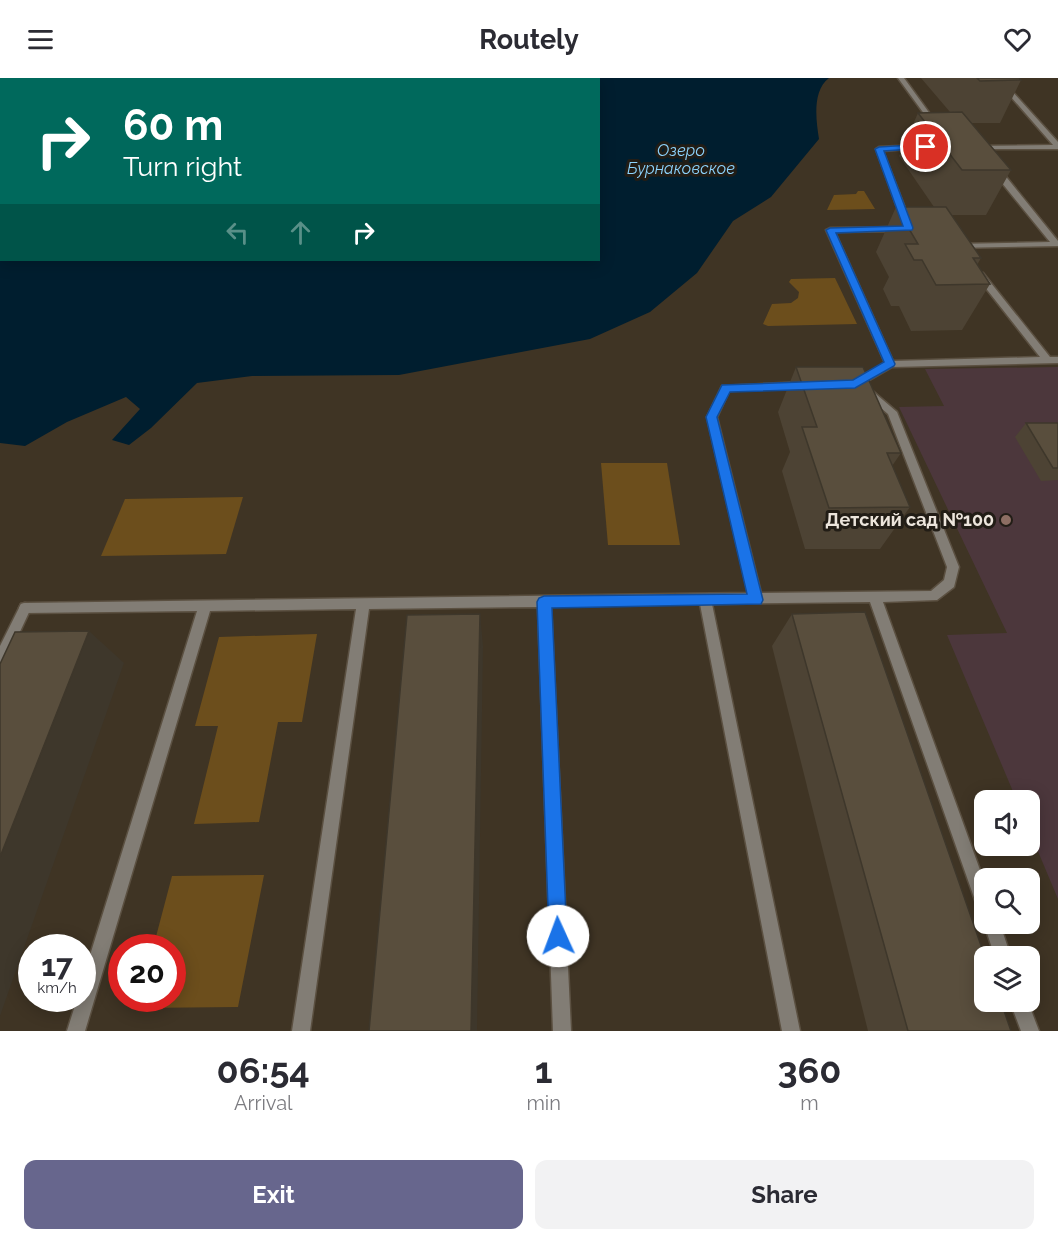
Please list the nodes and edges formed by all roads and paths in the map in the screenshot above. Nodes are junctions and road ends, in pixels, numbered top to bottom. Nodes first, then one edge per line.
1 (901, 78) edge
2 (990, 78) edge
3 (943, 136) edge
4 (926, 147) edge
5 (969, 147) edge
6 (1058, 147) edge
7 (978, 148) junction
8 (985, 157) edge
9 (992, 166) edge
10 (948, 242) edge
11 (1057, 244) edge
12 (957, 246) junction
13 (964, 254) edge
14 (971, 263) edge
15 (1047, 360) junction
16 (1058, 360) edge
17 (890, 364) junction
18 (820, 385) edge
19 (875, 598) junction
20 (705, 600) junction
21 (756, 600) junction
22 (544, 602) junction
23 (363, 604) junction
24 (205, 606) junction
25 (0, 660) edge
26 (974, 875) edge
27 (1023, 1012) edge
28 (76, 1031) edge
29 (301, 1031) edge
30 (562, 1031) edge
31 (791, 1031) edge
32 (1030, 1031) edge

1 - 3 street
2 - 6 street
4 - 17 street
5 - 7 street
6 - 7 street
7 - 8 street
9 - 11 street
10 - 12 street
11 - 12 street
12 - 13 street
14 - 15 street
15 - 16 street
15 - 17 street
17 - 19 street
18 - 21 street
19 - 21 street
19 - 26 street
20 - 21 street
20 - 22 street
20 - 31 street
22 - 23 street
22 - 30 street
23 - 24 street
23 - 29 street
24 - 25 street
24 - 28 street
27 - 32 street

